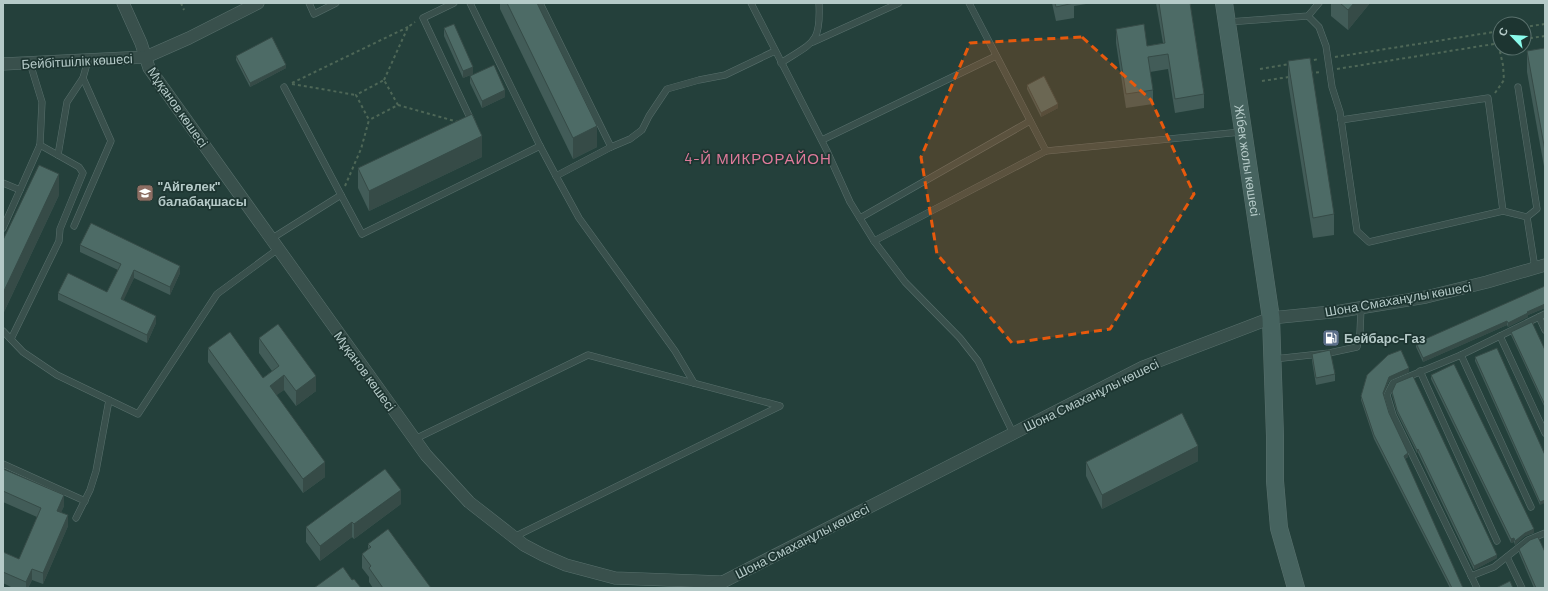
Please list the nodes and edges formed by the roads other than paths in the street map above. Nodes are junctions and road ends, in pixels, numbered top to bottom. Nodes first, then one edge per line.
1 (124, 3) edge
2 (258, 3) edge
3 (309, 3) edge
4 (336, 3) edge
5 (454, 3) edge
6 (470, 3) edge
7 (540, 3) edge
8 (751, 3) edge
9 (818, 3) edge
10 (899, 3) edge
11 (969, 3) edge
12 (1224, 3) edge
13 (1319, 3) edge
14 (1308, 16) junction
15 (1227, 22) junction
16 (813, 42) junction
17 (775, 51) junction
18 (996, 56) junction
19 (146, 57) junction
20 (88, 60) junction
21 (30, 63) junction
22 (782, 63) junction
23 (3, 64) edge
24 (83, 78) junction
25 (284, 87) dead end
26 (1518, 87) dead end
27 (1341, 120) junction
28 (1030, 121) junction
29 (476, 129) edge
30 (1243, 131) junction
31 (822, 140) junction
32 (40, 145) junction
33 (540, 146) junction
34 (611, 147) junction
35 (1046, 151) junction
36 (58, 155) junction
37 (556, 176) junction
38 (3, 183) edge
39 (20, 190) junction
40 (341, 195) junction
41 (1503, 211) junction
42 (1527, 217) junction
43 (860, 218) junction
44 (74, 226) dead end
45 (3, 228) edge
46 (271, 239) junction
47 (874, 241) junction
48 (278, 249) junction
49 (1540, 266) edge
50 (1361, 308) junction
51 (1542, 316) edge
52 (1271, 318) junction
53 (1545, 330) edge
54 (3, 331) edge
55 (1500, 336) junction
56 (11, 339) junction
57 (1461, 354) junction
58 (1273, 360) junction
59 (1420, 372) junction
60 (694, 383) junction
61 (109, 400) junction
62 (1545, 433) edge
63 (1013, 434) junction
64 (414, 440) junction
65 (3, 464) edge
66 (84, 501) junction
67 (1531, 507) dead end
68 (76, 518) dead end
69 (1545, 532) edge
70 (514, 537) junction
71 (1497, 541) dead end
72 (1508, 557) junction
73 (1471, 576) junction
74 (722, 582) junction
75 (711, 588) edge
76 (1296, 588) edge
77 (1477, 588) edge
78 (1522, 588) edge

1 - 19 street, Мұқанов көшесі
2 - 19 street, Бейбітшілік көшесі
3 - 4 lane
5 - 29 lane
6 - 33 lane
7 - 34 lane
8 - 17 lane
9 - 16 lane
10 - 16 lane
11 - 18 lane
12 - 15 main road, Жібек жолы көшесі
13 - 14 lane
14 - 15 lane
14 - 27 lane
15 - 30 main road, Жібек жолы көшесі
16 - 22 lane
17 - 22 lane
17 - 34 lane
18 - 28 lane
18 - 31 lane
19 - 20 street, Бейбітшілік көшесі
19 - 46 street, Мұқанов көшесі
20 - 21 street, Бейбітшілік көшесі
20 - 24 lane
21 - 23 street, Бейбітшілік көшесі
21 - 32 lane
22 - 31 lane
24 - 36 lane
24 - 44 lane
25 - 40 lane
26 - 42 lane
27 - 41 lane
27 - 41 lane
28 - 35 lane
28 - 43 lane
30 - 35 lane
30 - 52 main road, Жібек жолы көшесі
31 - 43 lane
32 - 36 lane
32 - 39 lane
33 - 37 lane
33 - 40 lane
34 - 37 lane
35 - 47 lane
36 - 56 lane
37 - 60 lane
38 - 39 lane
39 - 45 lane
40 - 46 lane
41 - 42 lane
42 - 49 lane
43 - 47 lane
46 - 48 street, Мұқанов көшесі
47 - 63 lane
48 - 61 lane
48 - 64 street, Мұқанов көшесі
49 - 50 street, Шона Смаханұлы көшесі
50 - 52 street, Шона Смаханұлы көшесі
50 - 58 lane
51 - 53 lane
51 - 55 lane
52 - 58 main road, Жібек жолы көшесі
52 - 63 street, Шона Смаханұлы көшесі
54 - 56 lane
55 - 57 lane
55 - 62 lane
56 - 61 lane
57 - 59 lane
57 - 67 lane
58 - 76 main road, Жібек жолы көшесі
59 - 71 lane
59 - 73 lane
60 - 64 lane
60 - 70 lane
61 - 66 lane
63 - 74 street, Шона Смаханұлы көшесі
64 - 70 street, Мұқанов көшесі
65 - 66 lane
66 - 68 lane
69 - 72 lane
70 - 74 street, Мұқанов көшесі
72 - 73 lane
72 - 78 lane
73 - 77 lane
74 - 75 street, Шона Смаханұлы көшесі

